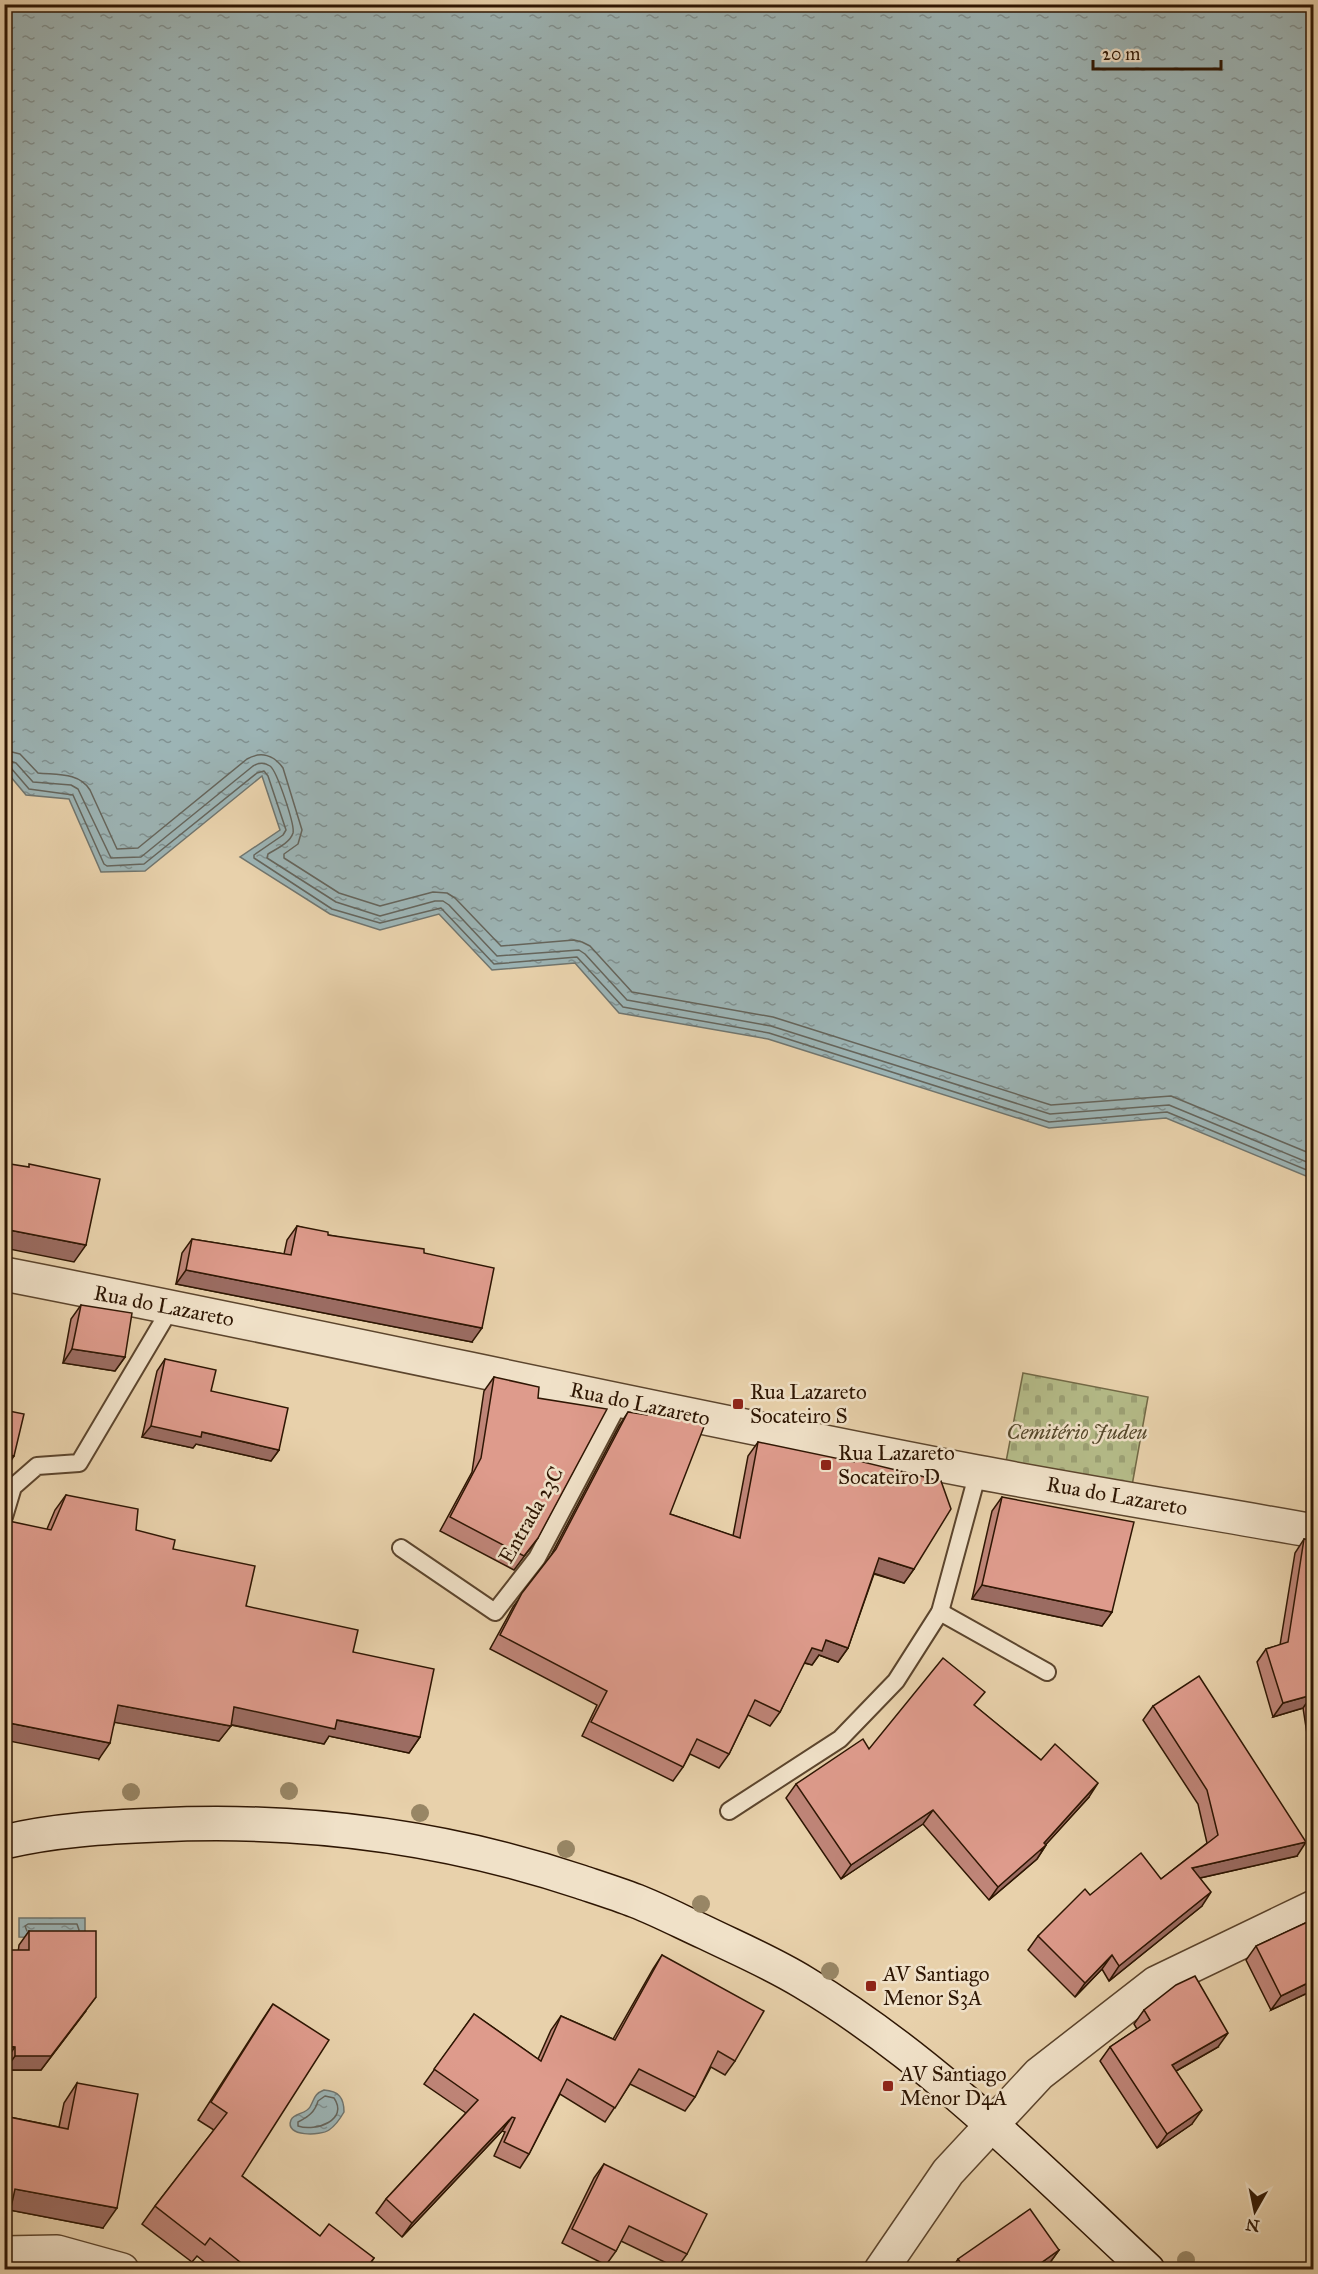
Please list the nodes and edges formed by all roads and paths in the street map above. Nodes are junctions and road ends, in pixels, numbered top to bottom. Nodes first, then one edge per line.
1 (4, 1274) edge
2 (172, 1306) junction
3 (620, 1401) junction
4 (978, 1472) junction
5 (4, 1517) edge
6 (1314, 1531) edge
7 (401, 1548) dead end
8 (940, 1612) junction
9 (1047, 1672) dead end
10 (729, 1811) dead end
11 (4, 1842) edge
12 (1314, 1907) edge
13 (993, 2126) junction
14 (4, 2253) edge
15 (122, 2270) edge
16 (881, 2270) edge
17 (1148, 2270) edge

1 - 2 street, Rua do Lazareto
2 - 3 street, Rua do Lazareto
2 - 5 lane
3 - 4 street, Rua do Lazareto
3 - 7 lane, Entrada 23C
4 - 6 street, Rua do Lazareto
4 - 8 lane
8 - 9 lane
8 - 10 lane
11 - 13 street
12 - 13 street
13 - 16 street
13 - 17 street
14 - 15 street

